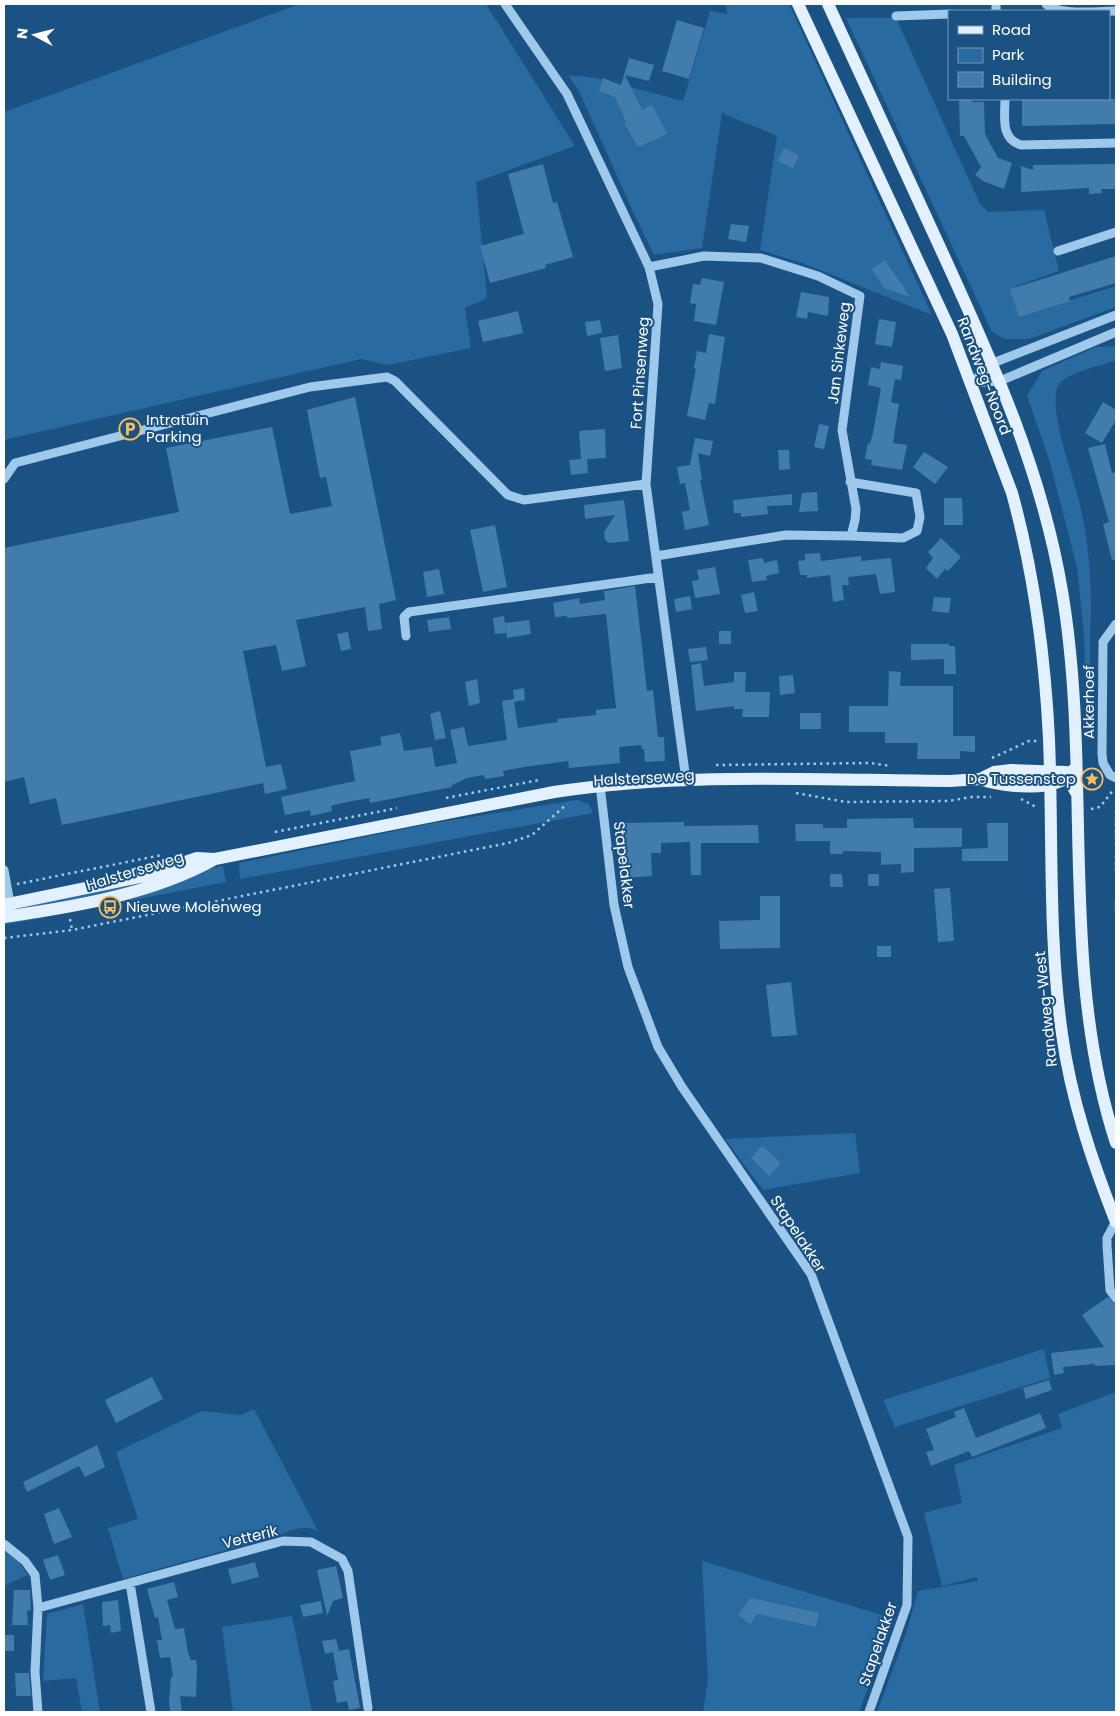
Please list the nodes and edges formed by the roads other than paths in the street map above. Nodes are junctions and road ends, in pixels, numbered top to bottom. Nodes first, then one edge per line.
1 (505, 4) edge
2 (798, 4) edge
3 (828, 4) edge
4 (1049, 8) edge
5 (1094, 10) edge
6 (948, 14) edge
7 (896, 16) dead end
8 (1005, 100) edge
9 (1116, 143) edge
10 (1116, 232) edge
11 (1058, 251) dead end
12 (649, 267) junction
13 (1116, 315) edge
14 (1116, 332) edge
15 (993, 363) junction
16 (1000, 381) junction
17 (972, 383) junction
18 (4, 479) edge
19 (850, 482) junction
20 (646, 484) junction
21 (851, 536) junction
22 (656, 556) junction
23 (658, 577) junction
24 (1116, 624) edge
25 (406, 636) dead end
26 (1077, 758) junction
27 (1049, 769) junction
28 (1069, 776) junction
29 (1116, 778) edge
30 (980, 779) junction
31 (686, 780) junction
32 (600, 785) junction
33 (1050, 786) junction
34 (1078, 806) junction
35 (4, 870) edge
36 (7, 911) edge
37 (1116, 1143) edge
38 (1116, 1222) edge
39 (1116, 1298) edge
40 (4, 1544) edge
41 (130, 1582) junction
42 (38, 1608) junction
43 (368, 1708) dead end
44 (38, 1712) edge
45 (151, 1712) edge
46 (869, 1712) edge

1 - 12 street, Fort Pinsenweg
2 - 17 main road, Randweg-Noord
3 - 15 main road, Randweg-Noord
4 - 5 street
6 - 7 street
8 - 9 street
10 - 11 street
12 - 19 street, Jan Sinkeweg
12 - 20 street, Fort Pinsenweg
13 - 15 street
14 - 16 street
15 - 16 main road, Randweg-Noord
15 - 17 street
16 - 17 street
16 - 26 main road, Randweg-Noord
17 - 27 main road, Randweg-Noord
18 - 20 street
19 - 21 street, Jan Sinkeweg
19 - 21 street
20 - 22 street, Fort Pinsenweg
21 - 22 street
22 - 23 street, Fort Pinsenweg
23 - 25 street
23 - 31 street, Fort Pinsenweg
24 - 29 street, Akkerhoef
26 - 28 main road
26 - 34 main road
27 - 28 main road, Halsterseweg
27 - 30 main road, Halsterseweg
27 - 33 main road, Randweg-Noord
28 - 33 main road, Halsterseweg
28 - 34 main road
30 - 31 main road, Halsterseweg
30 - 33 main road, Halsterseweg
31 - 32 main road, Halsterseweg
32 - 36 main road, Halsterseweg
32 - 46 street, Stapelakker
33 - 38 main road, Randweg-West
34 - 37 main road
35 - 36 street
38 - 39 street, Randweg-West
40 - 42 street
41 - 42 street, Vetterik
41 - 43 street, Vetterik
41 - 45 street
42 - 44 street

